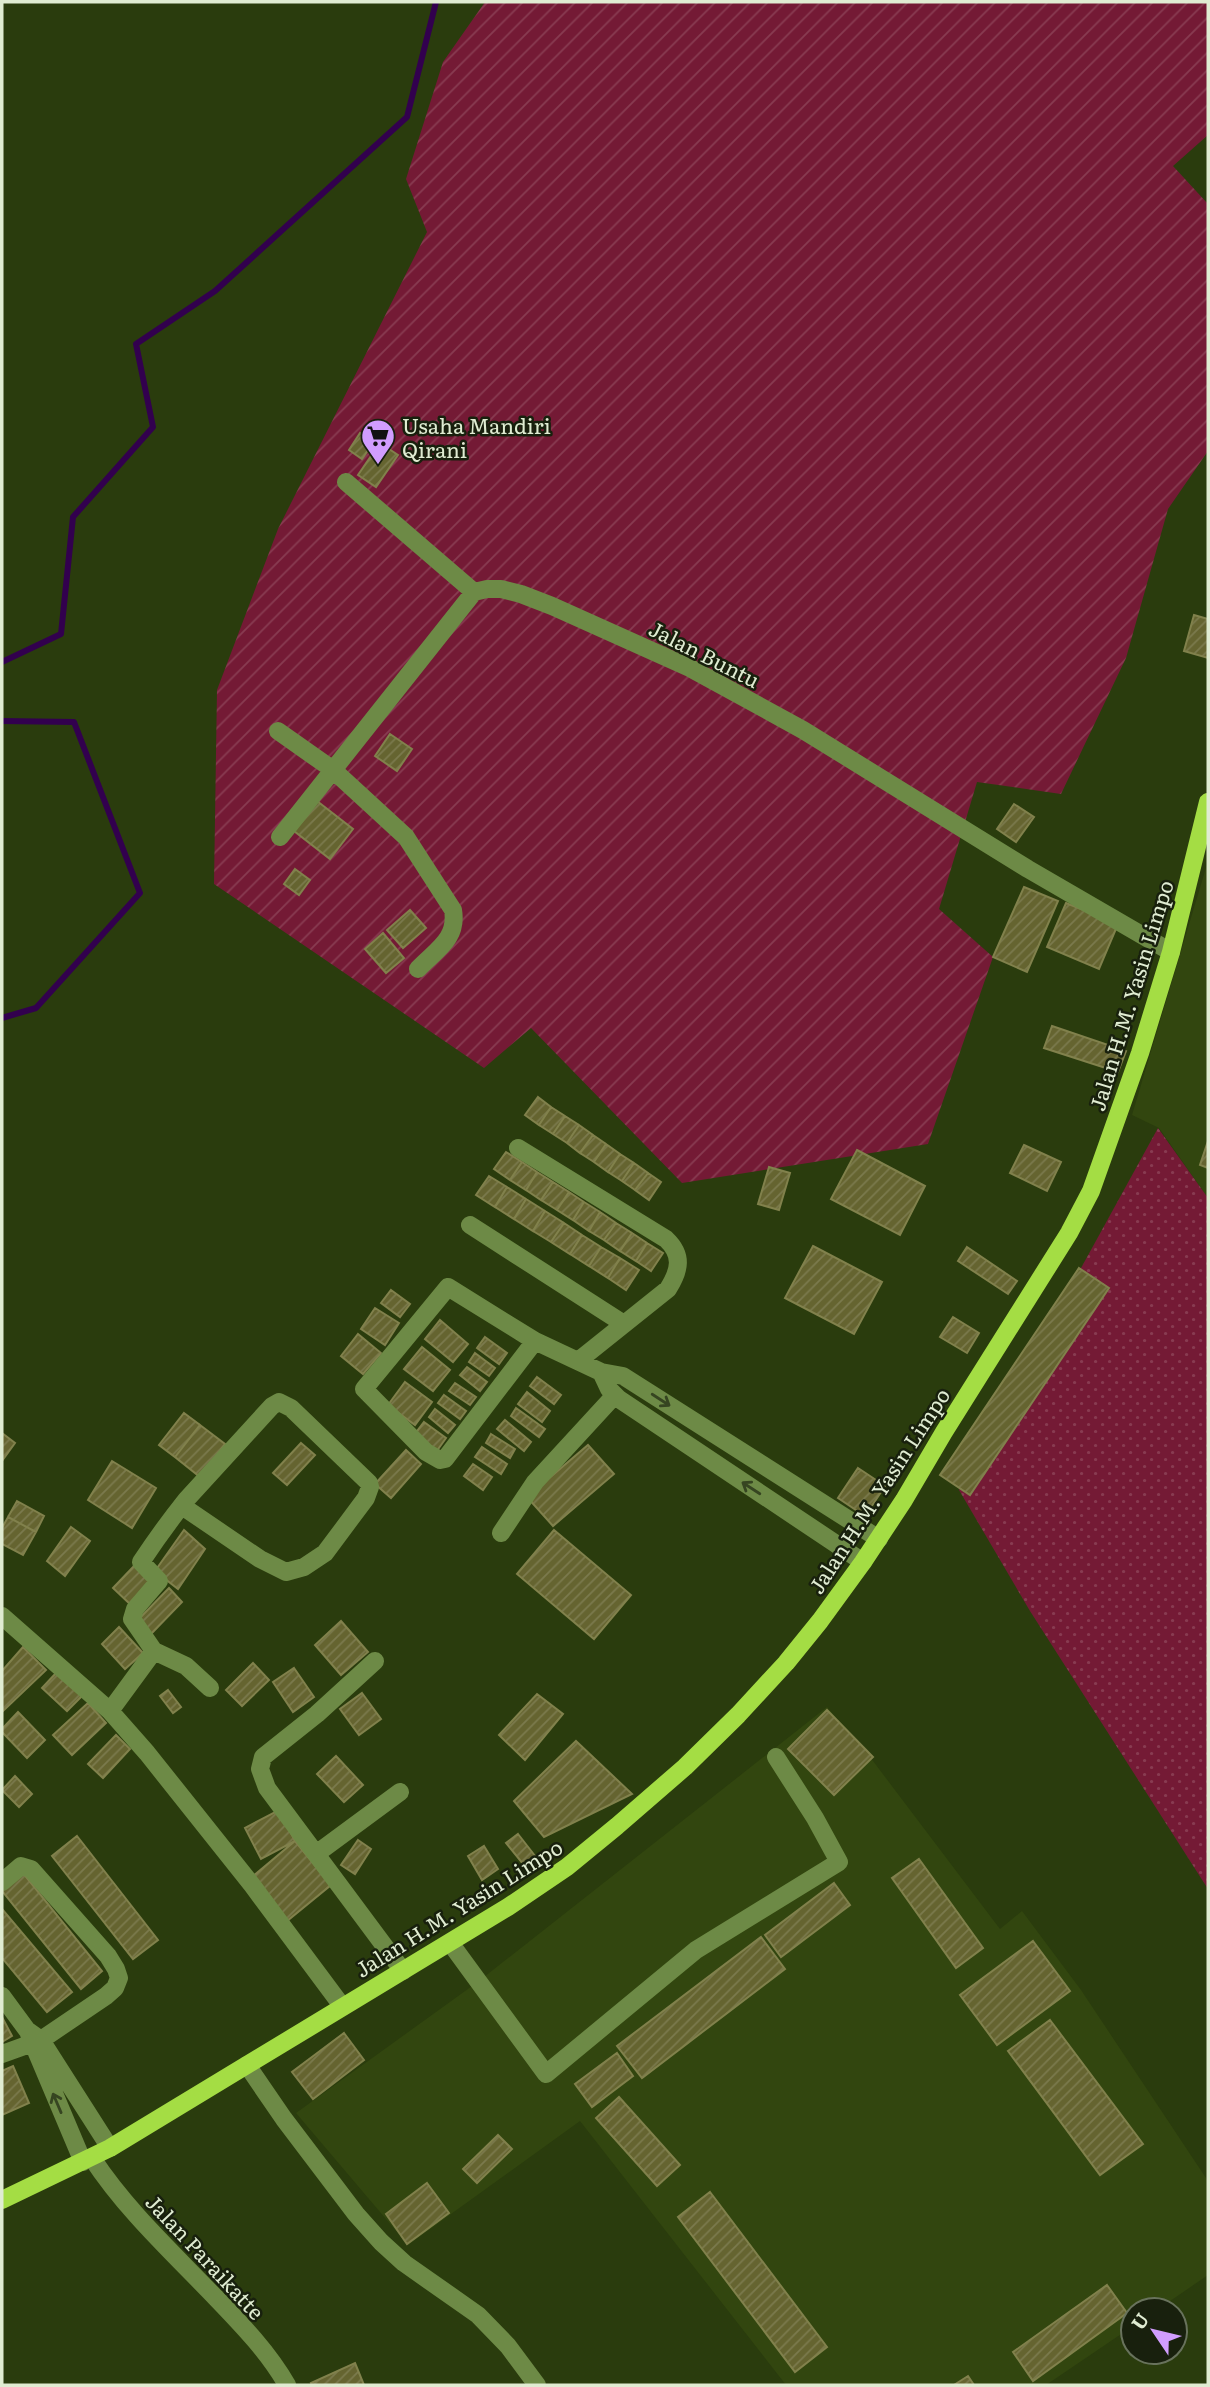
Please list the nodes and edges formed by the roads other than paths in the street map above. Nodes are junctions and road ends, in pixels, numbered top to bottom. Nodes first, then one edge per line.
1 (346, 482) dead end
2 (474, 592) junction
3 (278, 731) dead end
4 (332, 769) junction
5 (1208, 802) edge
6 (280, 837) dead end
7 (1203, 841) edge
8 (1171, 951) junction
9 (418, 969) dead end
10 (518, 1148) dead end
11 (470, 1225) dead end
12 (624, 1324) junction
13 (535, 1341) junction
14 (578, 1362) junction
15 (601, 1372) junction
16 (615, 1395) junction
17 (181, 1506) junction
18 (501, 1533) dead end
19 (879, 1539) junction
20 (863, 1562) junction
21 (2, 1616) edge
22 (154, 1651) junction
23 (375, 1661) dead end
24 (210, 1688) dead end
25 (110, 1711) junction
26 (776, 1757) dead end
27 (400, 1792) dead end
28 (316, 1854) junction
29 (2, 1882) edge
30 (451, 1944) junction
31 (403, 1971) junction
32 (2, 1996) edge
33 (342, 2006) junction
34 (33, 2038) junction
35 (2, 2054) edge
36 (247, 2065) junction
37 (110, 2148) junction
38 (87, 2160) junction
39 (2, 2200) edge
40 (287, 2385) edge
41 (537, 2385) edge

1 - 2 street
2 - 4 street
2 - 8 street, Jalan Buntu
3 - 4 street
4 - 6 street
4 - 9 street
5 - 7 main road, Jalan H.M. Yasin Limpo
7 - 8 main road, Jalan H.M. Yasin Limpo
8 - 19 main road, Jalan H.M. Yasin Limpo
10 - 12 street
11 - 12 street
12 - 14 street
13 - 13 street
13 - 14 street
14 - 15 street
15 - 16 street
15 -> 19 street
16 - 18 street
20 -> 16 street
17 - 17 street
17 - 22 street
19 - 20 main road, Jalan H.M. Yasin Limpo
20 - 30 main road, Jalan H.M. Yasin Limpo
21 - 25 street
22 - 24 street
22 - 25 street
23 - 28 street
25 - 33 street
26 - 30 street
27 - 28 street
28 - 31 street
29 - 34 street
30 - 31 main road, Jalan H.M. Yasin Limpo
31 - 33 main road, Jalan H.M. Yasin Limpo
32 - 34 street
33 - 36 main road, Jalan H.M. Yasin Limpo
34 - 35 street
34 - 37 street
38 -> 34 street, Jalan Paraikatte
36 - 37 main road, Jalan H.M. Yasin Limpo
36 - 41 street
37 - 38 main road, Jalan H.M. Yasin Limpo
38 - 39 main road, Jalan H.M. Yasin Limpo
38 - 40 street, Jalan Paraikatte

